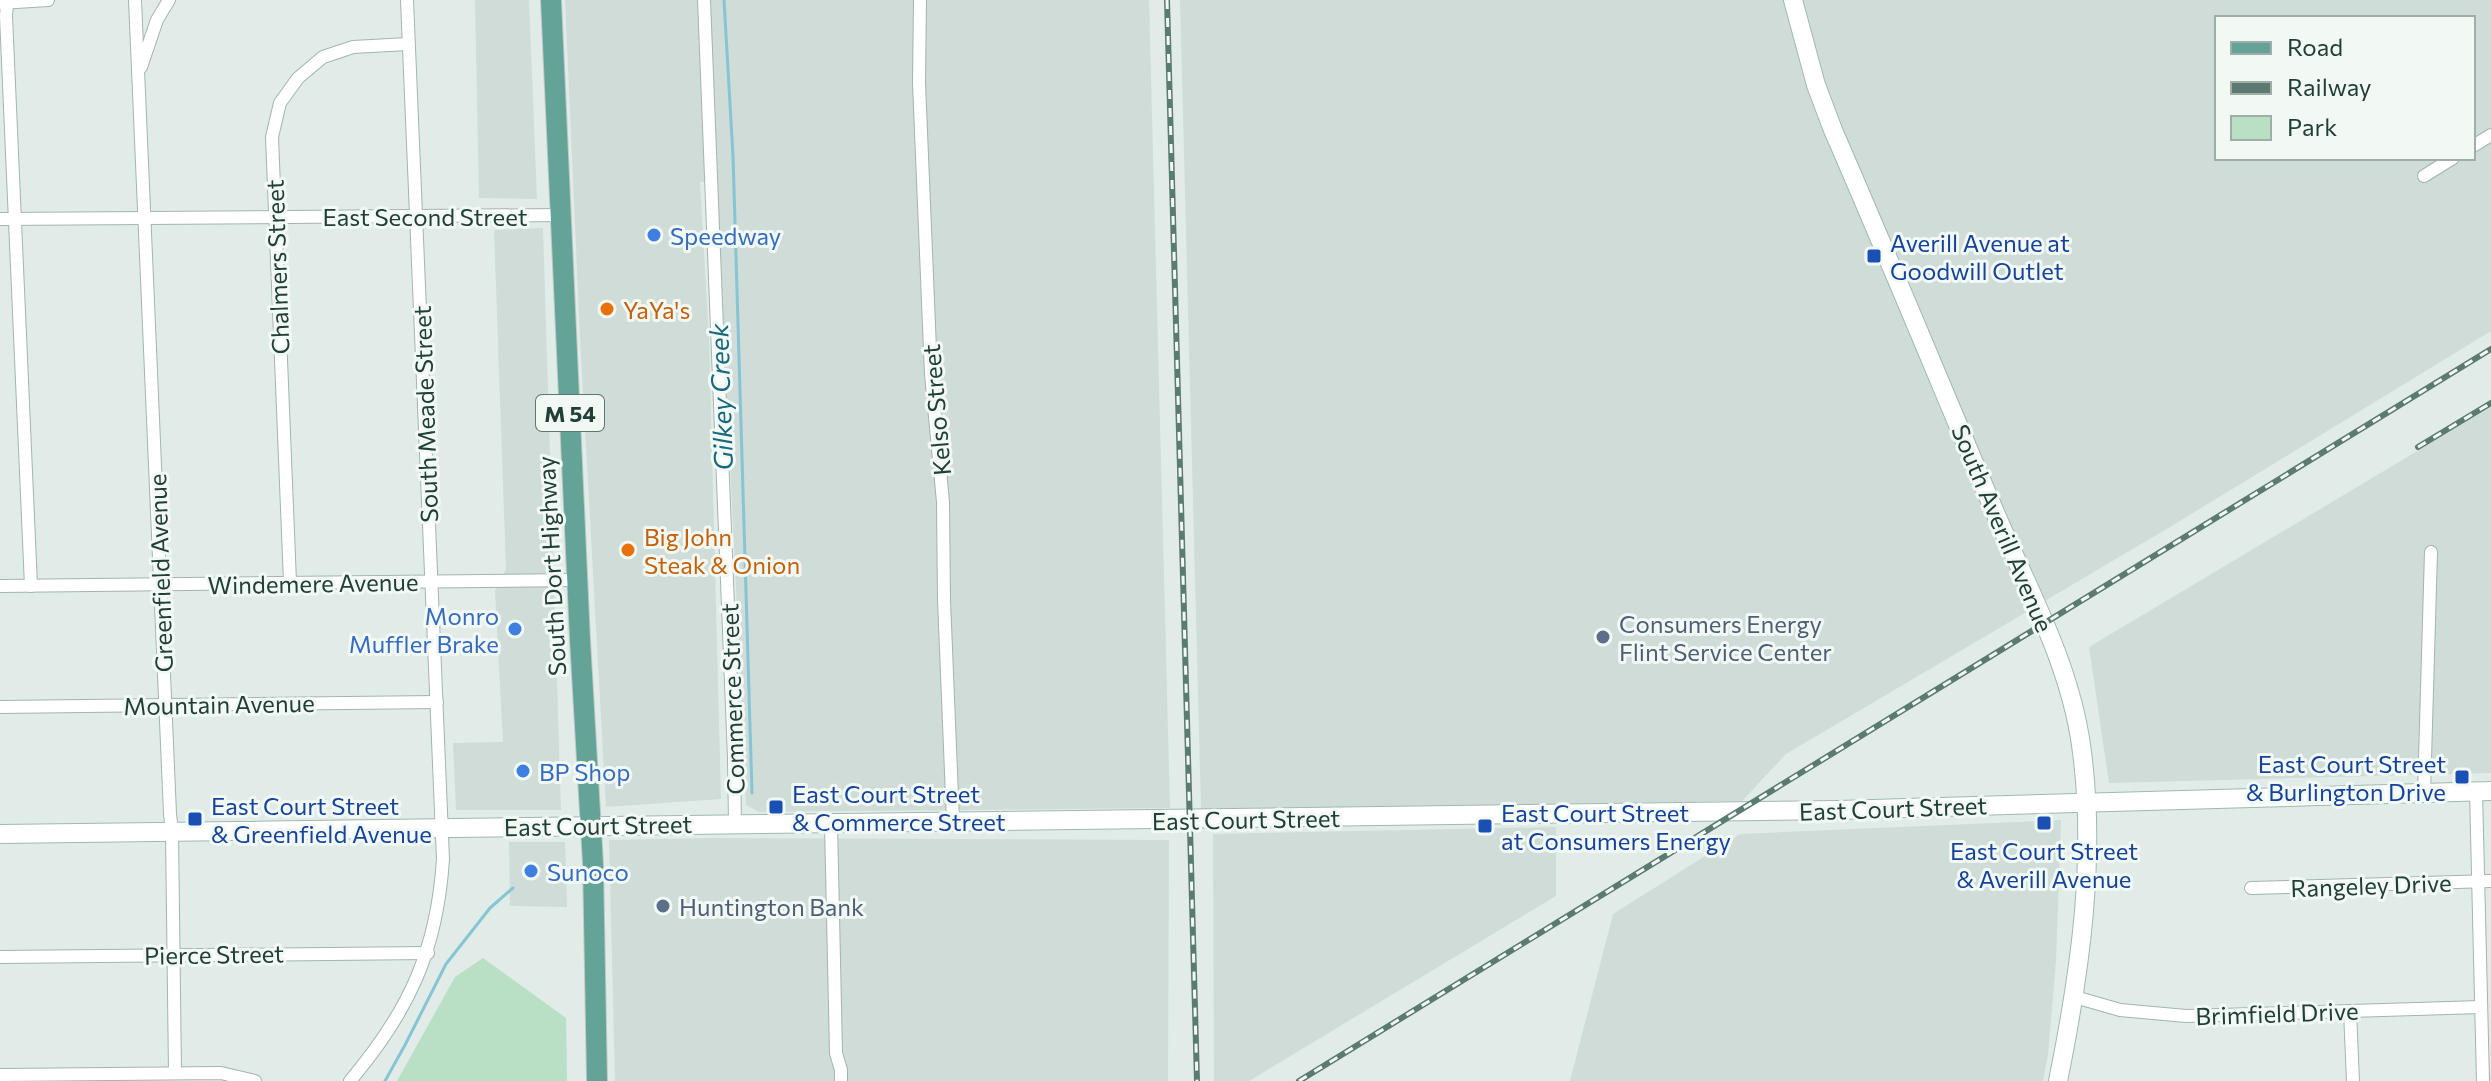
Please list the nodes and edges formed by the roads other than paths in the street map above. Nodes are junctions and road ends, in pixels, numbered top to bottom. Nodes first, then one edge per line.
1 (48, 0) edge
2 (135, 0) edge
3 (169, 0) edge
4 (407, 0) edge
5 (551, 0) edge
6 (704, 0) edge
7 (920, 0) edge
8 (1793, 0) edge
9 (4, 3) edge
10 (408, 44) junction
11 (139, 72) junction
12 (2450, 160) edge
13 (2424, 176) dead end
14 (416, 215) junction
15 (562, 215) junction
16 (274, 217) junction
17 (145, 218) junction
18 (0, 219) edge
19 (15, 219) junction
20 (2431, 552) dead end
21 (577, 580) junction
22 (290, 582) junction
23 (432, 582) junction
24 (161, 585) junction
25 (0, 586) edge
26 (31, 586) junction
27 (437, 702) junction
28 (165, 705) junction
29 (0, 707) edge
30 (2484, 791) edge
31 (2424, 793) junction
32 (2086, 803) junction
33 (953, 821) junction
34 (735, 823) junction
35 (831, 823) junction
36 (443, 827) junction
37 (591, 827) junction
38 (172, 832) junction
39 (0, 834) edge
40 (2491, 881) edge
41 (2477, 882) junction
42 (2251, 888) dead end
43 (428, 953) junction
44 (174, 955) junction
45 (0, 957) edge
46 (2075, 997) junction
47 (2481, 1007) junction
48 (2350, 1011) junction
49 (175, 1073) junction
50 (0, 1075) edge
51 (255, 1081) edge
52 (350, 1081) edge
53 (597, 1081) edge
54 (841, 1081) edge
55 (2058, 1081) edge
56 (2353, 1081) edge
57 (2483, 1081) edge

1 - 9 street
2 - 11 street, Greenfield Avenue
3 - 11 street, Greenfield Avenue
4 - 10 street, South Meade Street
5 - 15 main road, South Dort Highway / M 54
6 - 34 street, Commerce Street
7 - 33 street, Kelso Street
8 - 32 street, South Averill Avenue
9 - 19 street
10 - 14 street, South Meade Street
10 - 16 street, Chalmers Street
11 - 17 street, Greenfield Avenue
12 - 13 street
14 - 15 street, East Second Street
14 - 16 street, East Second Street
14 - 23 street, South Meade Street
15 - 21 main road, South Dort Highway / M 54
16 - 17 street, East Second Street
16 - 22 street, Chalmers Street
17 - 19 street, East Second Street
17 - 24 street, Greenfield Avenue
18 - 19 street, East Second Street
19 - 26 street
20 - 31 street
21 - 23 street, Windemere Avenue
21 - 37 main road, South Dort Highway / M 54
22 - 23 street, Windemere Avenue
22 - 24 street, Windemere Avenue
23 - 27 street, South Meade Street
24 - 26 street, Windemere Avenue
24 - 28 street, Greenfield Avenue
25 - 26 street, Windemere Avenue
27 - 28 street, Mountain Avenue
27 - 36 street, South Meade Street
28 - 29 street, Mountain Avenue
28 - 38 street, Greenfield Avenue
30 - 31 street, East Court Street
30 - 41 street
31 - 32 street, East Court Street
32 - 33 street, East Court Street
32 - 46 street, South Averill Avenue
33 - 35 street, East Court Street
34 - 35 street, East Court Street
34 - 37 street, East Court Street
35 - 54 street
36 - 37 street, East Court Street
36 - 38 street, East Court Street
36 - 43 street, South Meade Street
37 - 53 main road, South Dort Highway / M 54
38 - 39 street, East Court Street
38 - 44 street, Greenfield Avenue
40 - 41 street, Rangeley Drive
41 - 42 street, Rangeley Drive
41 - 47 street
43 - 44 street, Pierce Street
43 - 52 street, South Meade Street
44 - 45 street, Pierce Street
44 - 49 street, Greenfield Avenue
46 - 48 street, Brimfield Drive
46 - 55 street, South Averill Avenue
47 - 48 street, Brimfield Drive
47 - 57 street
48 - 56 street
49 - 50 street
49 - 51 street

